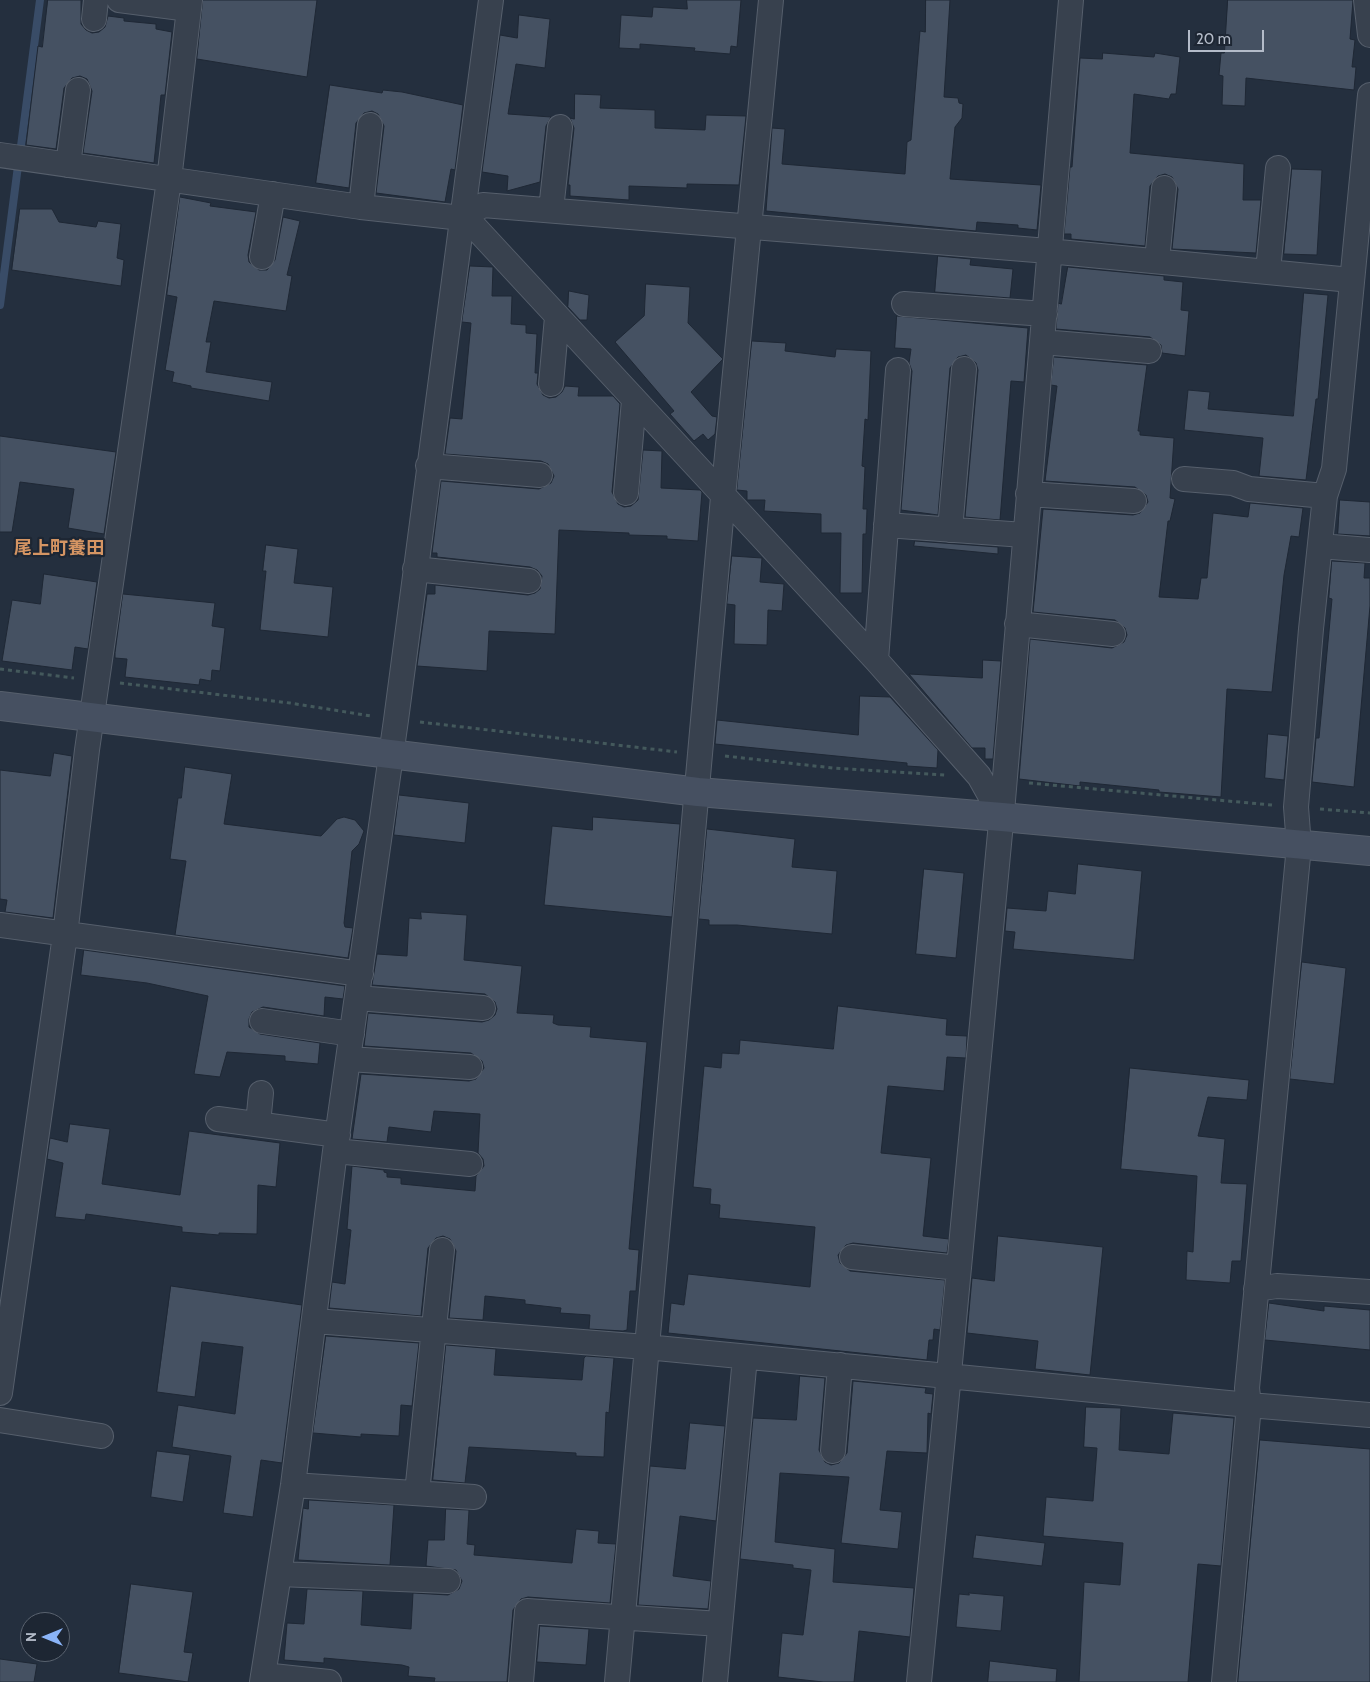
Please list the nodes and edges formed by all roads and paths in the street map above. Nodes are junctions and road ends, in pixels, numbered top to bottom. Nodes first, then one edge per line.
1 (119, 0) edge
2 (491, 0) edge
3 (771, 0) edge
4 (1071, 0) edge
5 (1366, 0) edge
6 (190, 4) edge
7 (1370, 35) edge
8 (78, 90) dead end
9 (1370, 95) edge
10 (370, 125) dead end
11 (560, 127) dead end
12 (0, 155) edge
13 (68, 165) junction
14 (1278, 168) dead end
15 (169, 180) junction
16 (1164, 188) dead end
17 (273, 194) junction
18 (362, 207) junction
19 (551, 210) junction
20 (462, 218) junction
21 (750, 228) junction
22 (1048, 251) junction
23 (262, 256) dead end
24 (1157, 261) junction
25 (1268, 271) junction
26 (1352, 280) junction
27 (904, 304) dead end
28 (1045, 314) junction
29 (558, 317) junction
30 (1042, 342) junction
31 (1150, 351) dead end
32 (964, 369) dead end
33 (898, 370) dead end
34 (551, 384) dead end
35 (634, 400) junction
36 (428, 466) junction
37 (540, 475) dead end
38 (1184, 479) dead end
39 (626, 493) dead end
40 (1028, 494) junction
41 (1325, 496) junction
42 (723, 497) junction
43 (1134, 501) dead end
44 (886, 525) junction
45 (950, 530) junction
46 (1024, 535) junction
47 (1320, 546) junction
48 (1370, 550) edge
49 (415, 569) junction
50 (529, 581) dead end
51 (1017, 624) junction
52 (1113, 634) dead end
53 (876, 660) junction
54 (0, 706) edge
55 (92, 716) junction
56 (391, 754) junction
57 (698, 792) junction
58 (1002, 817) junction
59 (1299, 846) junction
60 (1370, 851) edge
61 (0, 925) edge
62 (65, 935) junction
63 (361, 974) junction
64 (357, 998) junction
65 (483, 1008) dead end
66 (262, 1021) dead end
67 (352, 1034) junction
68 (349, 1059) junction
69 (470, 1067) dead end
70 (261, 1093) dead end
71 (218, 1119) dead end
72 (258, 1124) junction
73 (337, 1143) junction
74 (470, 1164) dead end
75 (442, 1250) dead end
76 (852, 1257) dead end
77 (959, 1268) junction
78 (1256, 1289) junction
79 (1370, 1292) edge
80 (5, 1318) edge
81 (315, 1321) junction
82 (435, 1330) junction
83 (646, 1348) junction
84 (745, 1357) junction
85 (840, 1365) junction
86 (948, 1375) junction
87 (0, 1393) edge
88 (1249, 1405) junction
89 (1370, 1414) edge
90 (0, 1420) edge
91 (101, 1436) dead end
92 (833, 1451) dead end
93 (293, 1485) junction
94 (417, 1493) junction
95 (474, 1497) dead end
96 (279, 1574) junction
97 (448, 1581) dead end
98 (622, 1618) junction
99 (720, 1624) junction
100 (262, 1678) edge
101 (329, 1682) edge
102 (521, 1682) edge
103 (617, 1682) edge
104 (715, 1682) edge
105 (919, 1682) edge
106 (1224, 1682) edge

1 - 6 street
2 - 20 street
3 - 21 street
4 - 22 street
5 - 7 street
6 - 15 street
8 - 13 street
9 - 26 street
10 - 18 street
11 - 19 street
12 - 13 street
13 - 15 street
14 - 25 street
15 - 17 street
15 - 55 street
16 - 24 street
17 - 18 street
17 - 23 street
18 - 20 street
19 - 20 street
19 - 21 street
20 - 29 street
20 - 36 street
21 - 22 street
21 - 42 street
22 - 24 street
22 - 28 street
24 - 25 street
25 - 26 street
26 - 41 street
27 - 28 street
28 - 30 street
29 - 34 street
29 - 35 street
30 - 31 street
30 - 40 street
32 - 45 street
33 - 44 street
35 - 39 street
35 - 42 street
36 - 37 street
36 - 49 street
38 - 41 street
40 - 43 street
40 - 46 street
41 - 47 street
42 - 53 street
42 - 57 street
44 - 45 street
44 - 53 street
45 - 46 street
46 - 51 street
47 - 48 street
47 - 59 street
49 - 50 street
49 - 56 street
51 - 52 street
51 - 58 street
53 - 58 street
54 - 55 street
55 - 56 street
55 - 62 street
56 - 57 street
56 - 63 street
57 - 58 street
57 - 83 street
58 - 59 street
58 - 77 street
59 - 60 street
59 - 78 street
61 - 62 street
62 - 63 street
62 - 80 street
63 - 64 street
64 - 65 street
64 - 67 street
66 - 67 street
67 - 68 street
68 - 69 street
68 - 73 street
70 - 72 street
71 - 72 street
72 - 73 street
73 - 74 street
73 - 81 street
75 - 82 street
76 - 77 street
77 - 86 street
78 - 79 street
78 - 88 street
80 - 87 street
81 - 82 street
81 - 93 street
82 - 83 street
82 - 94 street
83 - 84 street
83 - 98 street
84 - 85 street
84 - 99 street
85 - 86 street
85 - 92 street
86 - 88 street
86 - 105 street
88 - 89 street
88 - 106 street
90 - 91 street
93 - 94 street
93 - 96 street
94 - 95 street
96 - 97 street
96 - 100 street
98 - 99 street
98 - 102 street
98 - 103 street
99 - 104 street
100 - 101 street

